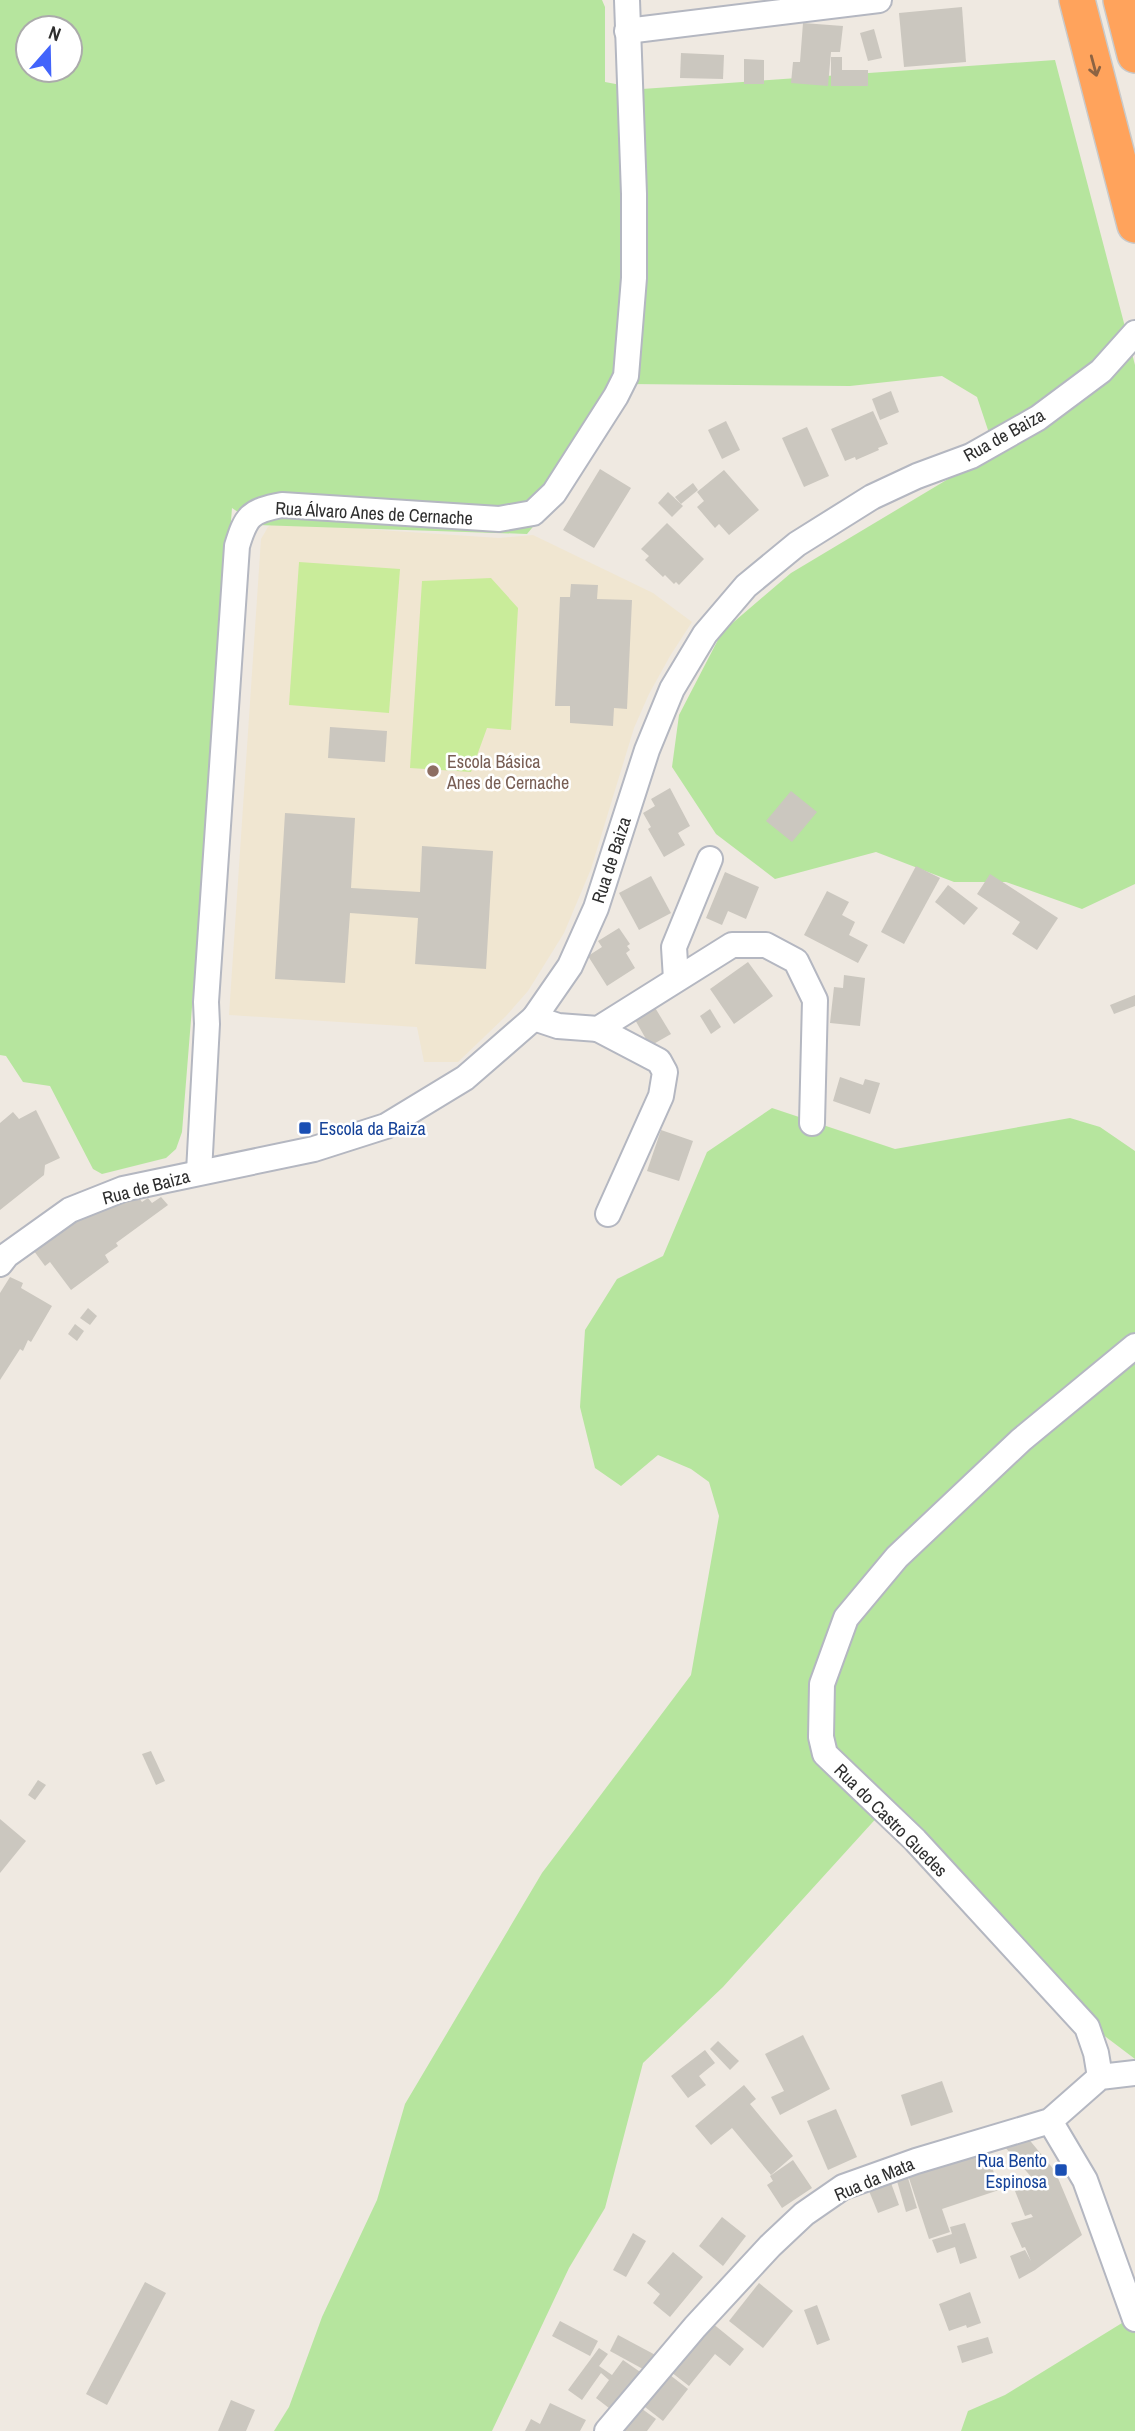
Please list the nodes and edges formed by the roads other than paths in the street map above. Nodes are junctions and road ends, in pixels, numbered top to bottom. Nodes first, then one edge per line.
1 (627, 0) edge
2 (879, 0) edge
3 (1077, 0) edge
4 (1121, 0) edge
5 (627, 32) junction
6 (1135, 55) edge
7 (1135, 225) edge
8 (1135, 333) edge
9 (710, 859) dead end
10 (677, 979) junction
11 (534, 1018) junction
12 (598, 1029) junction
13 (812, 1123) dead end
14 (200, 1172) junction
15 (608, 1214) dead end
16 (0, 1264) edge
17 (1135, 1346) edge
18 (1135, 2073) edge
19 (1100, 2077) junction
20 (1050, 2121) junction
21 (1135, 2319) edge
22 (607, 2431) edge

1 - 5 street, Rua Álvaro Anes de Cernache
2 - 5 street
3 -> 7 highway
4 - 6 highway
5 - 14 street, Rua Álvaro Anes de Cernache
8 - 11 street, Rua de Baiza
9 - 10 street
10 - 12 street
10 - 13 street
11 - 12 street
11 - 14 street, Rua de Baiza
12 - 15 street
14 - 16 street, Rua de Baiza
17 - 19 street, Rua do Castro Guedes
18 - 19 street
19 - 20 street, Rua da Mata
20 - 21 street
20 - 22 street, Rua da Mata

